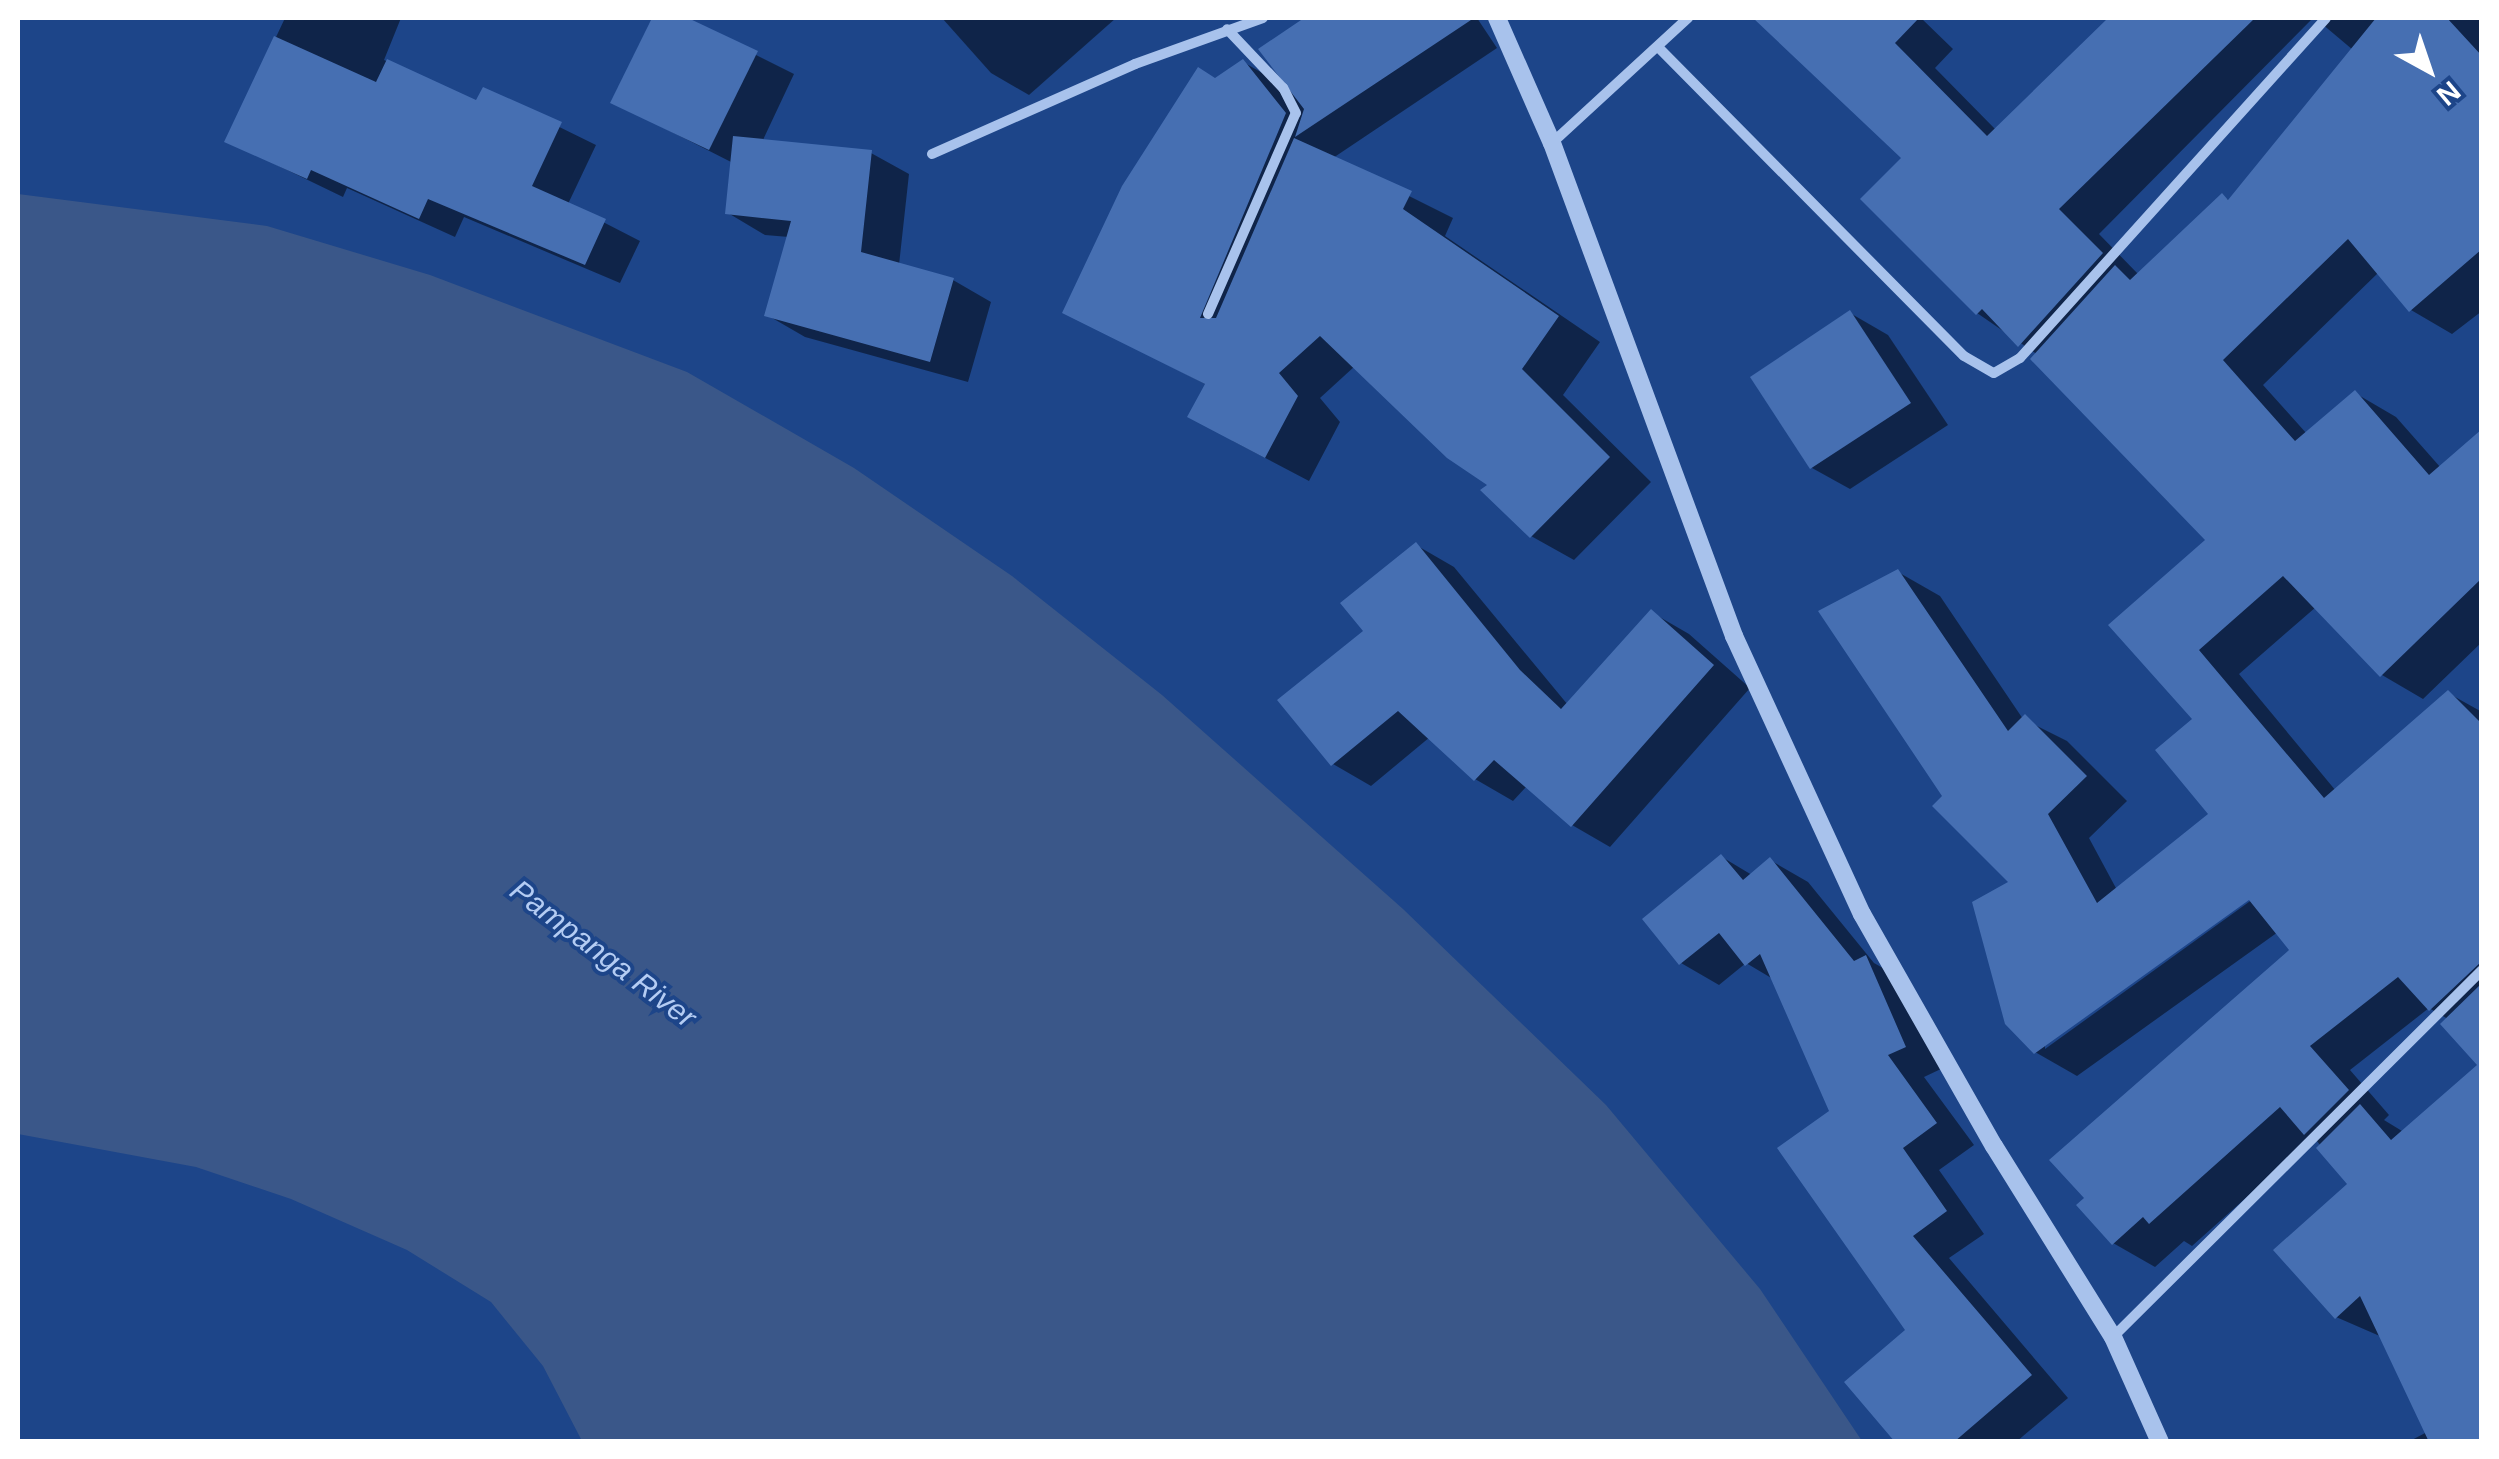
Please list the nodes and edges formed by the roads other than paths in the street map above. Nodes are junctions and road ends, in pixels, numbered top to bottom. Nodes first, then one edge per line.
1 (1263, 18) edge
2 (1497, 18) edge
3 (1688, 18) edge
4 (2326, 18) edge
5 (1227, 29) junction
6 (1658, 48) junction
7 (1552, 144) junction
8 (932, 154) dead end
9 (1208, 314) dead end
10 (2482, 970) edge
11 (2112, 1336) junction
12 (2160, 1442) edge

1 - 5 street
2 - 7 street
3 - 6 street
4 - 6 street
5 - 8 street
5 - 9 street
6 - 7 street
7 - 11 street
10 - 11 street
11 - 12 street

